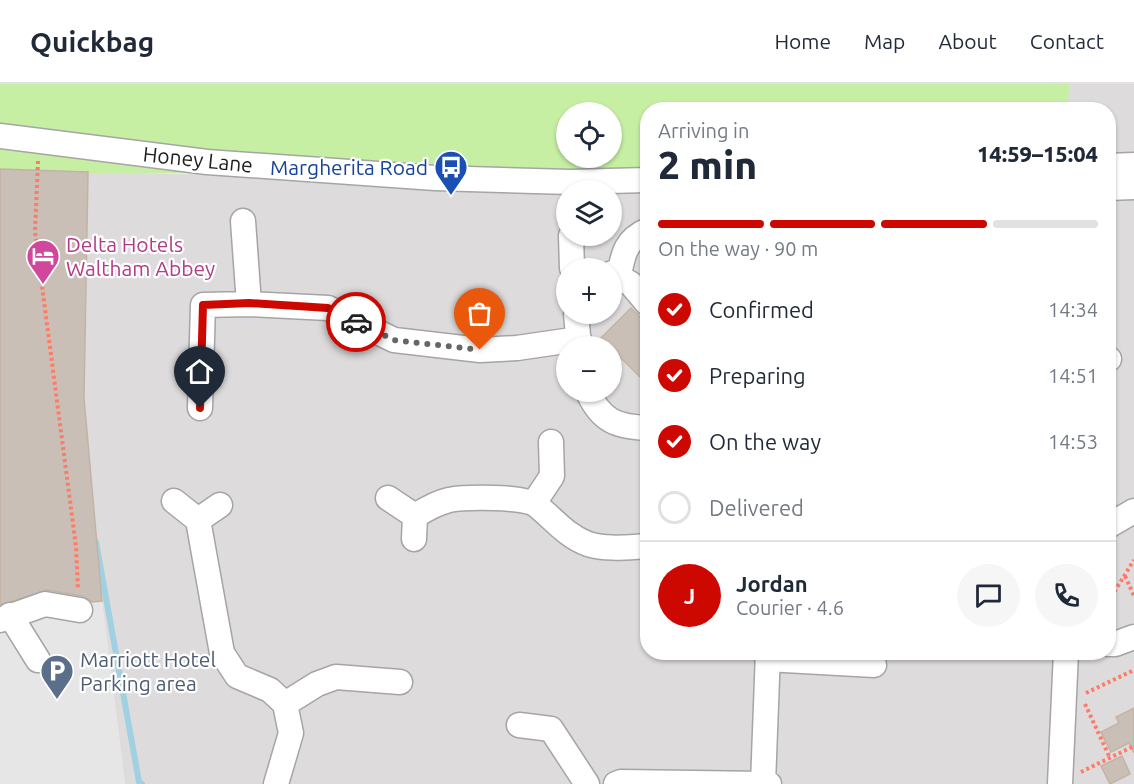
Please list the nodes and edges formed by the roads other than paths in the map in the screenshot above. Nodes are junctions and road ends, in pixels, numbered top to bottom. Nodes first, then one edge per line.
1 (0, 136) edge
2 (1134, 165) edge
3 (1116, 166) edge
4 (640, 181) edge
5 (622, 182) edge
6 (556, 185) edge
7 (1134, 187) edge
8 (1116, 188) edge
9 (243, 221) dead end
10 (640, 235) edge
11 (622, 258) edge
12 (622, 278) edge
13 (640, 295) edge
14 (249, 303) junction
15 (556, 345) edge
16 (593, 402) edge
17 (200, 408) dead end
18 (640, 428) edge
19 (550, 442) dead end
20 (388, 498) dead end
21 (174, 501) dead end
22 (534, 503) junction
23 (220, 505) dead end
24 (1134, 512) edge
25 (198, 520) junction
26 (1116, 522) edge
27 (640, 546) edge
28 (80, 610) road end
29 (5, 617) edge
30 (1134, 637) edge
31 (1116, 644) edge
32 (38, 660) dead end
33 (768, 660) edge
34 (815, 660) edge
35 (1066, 660) edge
36 (874, 665) dead end
37 (400, 682) dead end
38 (285, 704) junction
39 (519, 725) dead end
40 (1060, 783) edge
41 (276, 784) edge
42 (587, 784) edge
43 (616, 784) edge
44 (764, 784) edge
45 (769, 784) edge

1 - 6 street, Honey Lane
2 - 3 street
4 - 5 street, Honey Lane
7 - 8 street
9 - 14 street
10 - 11 street
12 - 13 street
14 - 15 street
14 - 17 street
16 - 18 street
19 - 22 street
20 - 22 street
21 - 25 street
22 - 27 street
23 - 25 street
24 - 26 street
25 - 38 street
28 - 29 street
29 - 32 street
30 - 31 street
33 - 44 street
34 - 36 street
35 - 40 street
37 - 38 street
38 - 41 street
39 - 42 street
43 - 44 street
44 - 45 street

